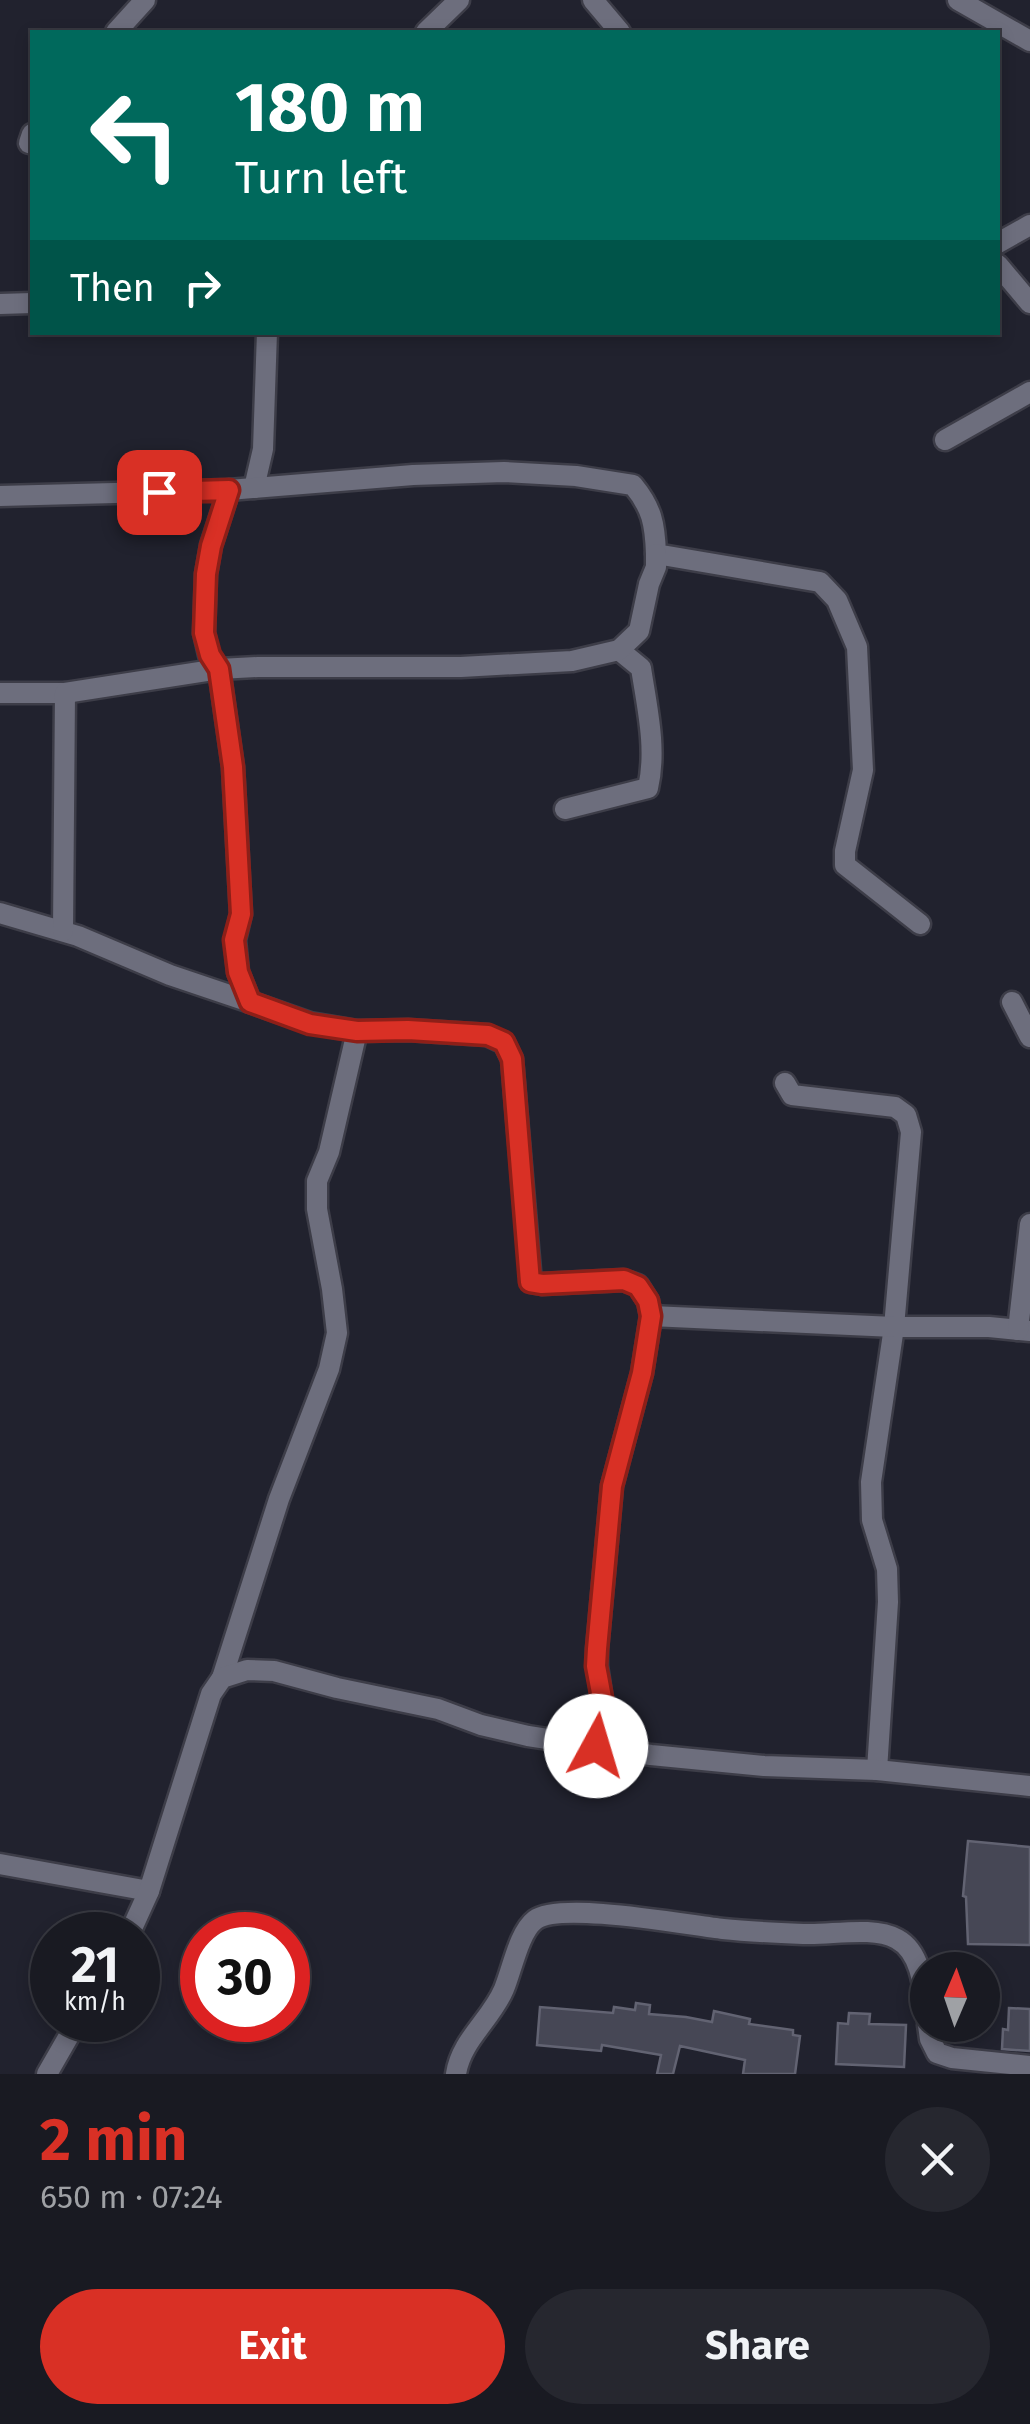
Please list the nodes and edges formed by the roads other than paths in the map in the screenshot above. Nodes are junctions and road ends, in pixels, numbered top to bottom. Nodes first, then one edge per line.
1 (145, 0) edge
2 (459, 0) edge
3 (593, 0) edge
4 (958, 0) edge
5 (118, 30) edge
6 (428, 30) edge
7 (618, 30) edge
8 (1030, 41) edge
9 (1030, 225) edge
10 (1000, 242) edge
11 (1000, 267) edge
12 (1030, 303) edge
13 (0, 304) edge
14 (30, 304) edge
15 (267, 335) edge
16 (1030, 392) edge
17 (945, 440) dead end
18 (254, 488) junction
19 (229, 490) junction
20 (0, 496) edge
21 (656, 554) junction
22 (639, 631) junction
23 (619, 650) junction
24 (641, 668) junction
25 (219, 669) junction
26 (65, 693) junction
27 (0, 694) edge
28 (565, 809) dead end
29 (0, 913) edge
30 (920, 924) dead end
31 (63, 931) junction
32 (250, 1002) junction
33 (1012, 1002) dead end
34 (357, 1031) junction
35 (1030, 1038) edge
36 (784, 1083) dead end
37 (1030, 1224) edge
38 (651, 1316) junction
39 (894, 1327) junction
40 (1024, 1330) edge
41 (222, 1678) junction
42 (596, 1746) junction
43 (877, 1770) junction
44 (1030, 1786) edge
45 (0, 1864) edge
46 (148, 1891) junction
47 (139, 1912) edge
48 (913, 1952) edge
49 (65, 2042) edge
50 (931, 2042) edge
51 (1030, 2066) edge
52 (46, 2074) edge
53 (456, 2074) edge

1 - 5 street
2 - 6 street
3 - 7 street
4 - 8 street
9 - 10 street
11 - 12 street
13 - 14 street
15 - 18 street
16 - 17 street
18 - 19 street
18 - 21 street
19 - 20 street
19 - 25 street
21 - 22 street
21 - 30 street
22 - 23 street
22 - 24 street
23 - 24 street
23 - 25 street
24 - 28 street
25 - 26 street
25 - 32 street
26 - 27 street
26 - 31 street
29 - 31 street
31 - 32 street
32 - 34 street
33 - 35 street
34 - 38 street
34 - 41 street
36 - 39 street
37 - 40 street
38 - 39 street
38 - 42 street
39 - 40 street
39 - 43 street
41 - 42 street
41 - 46 street
42 - 43 street
43 - 44 street
45 - 46 street
46 - 47 street
48 - 53 street
49 - 52 street
50 - 51 street

